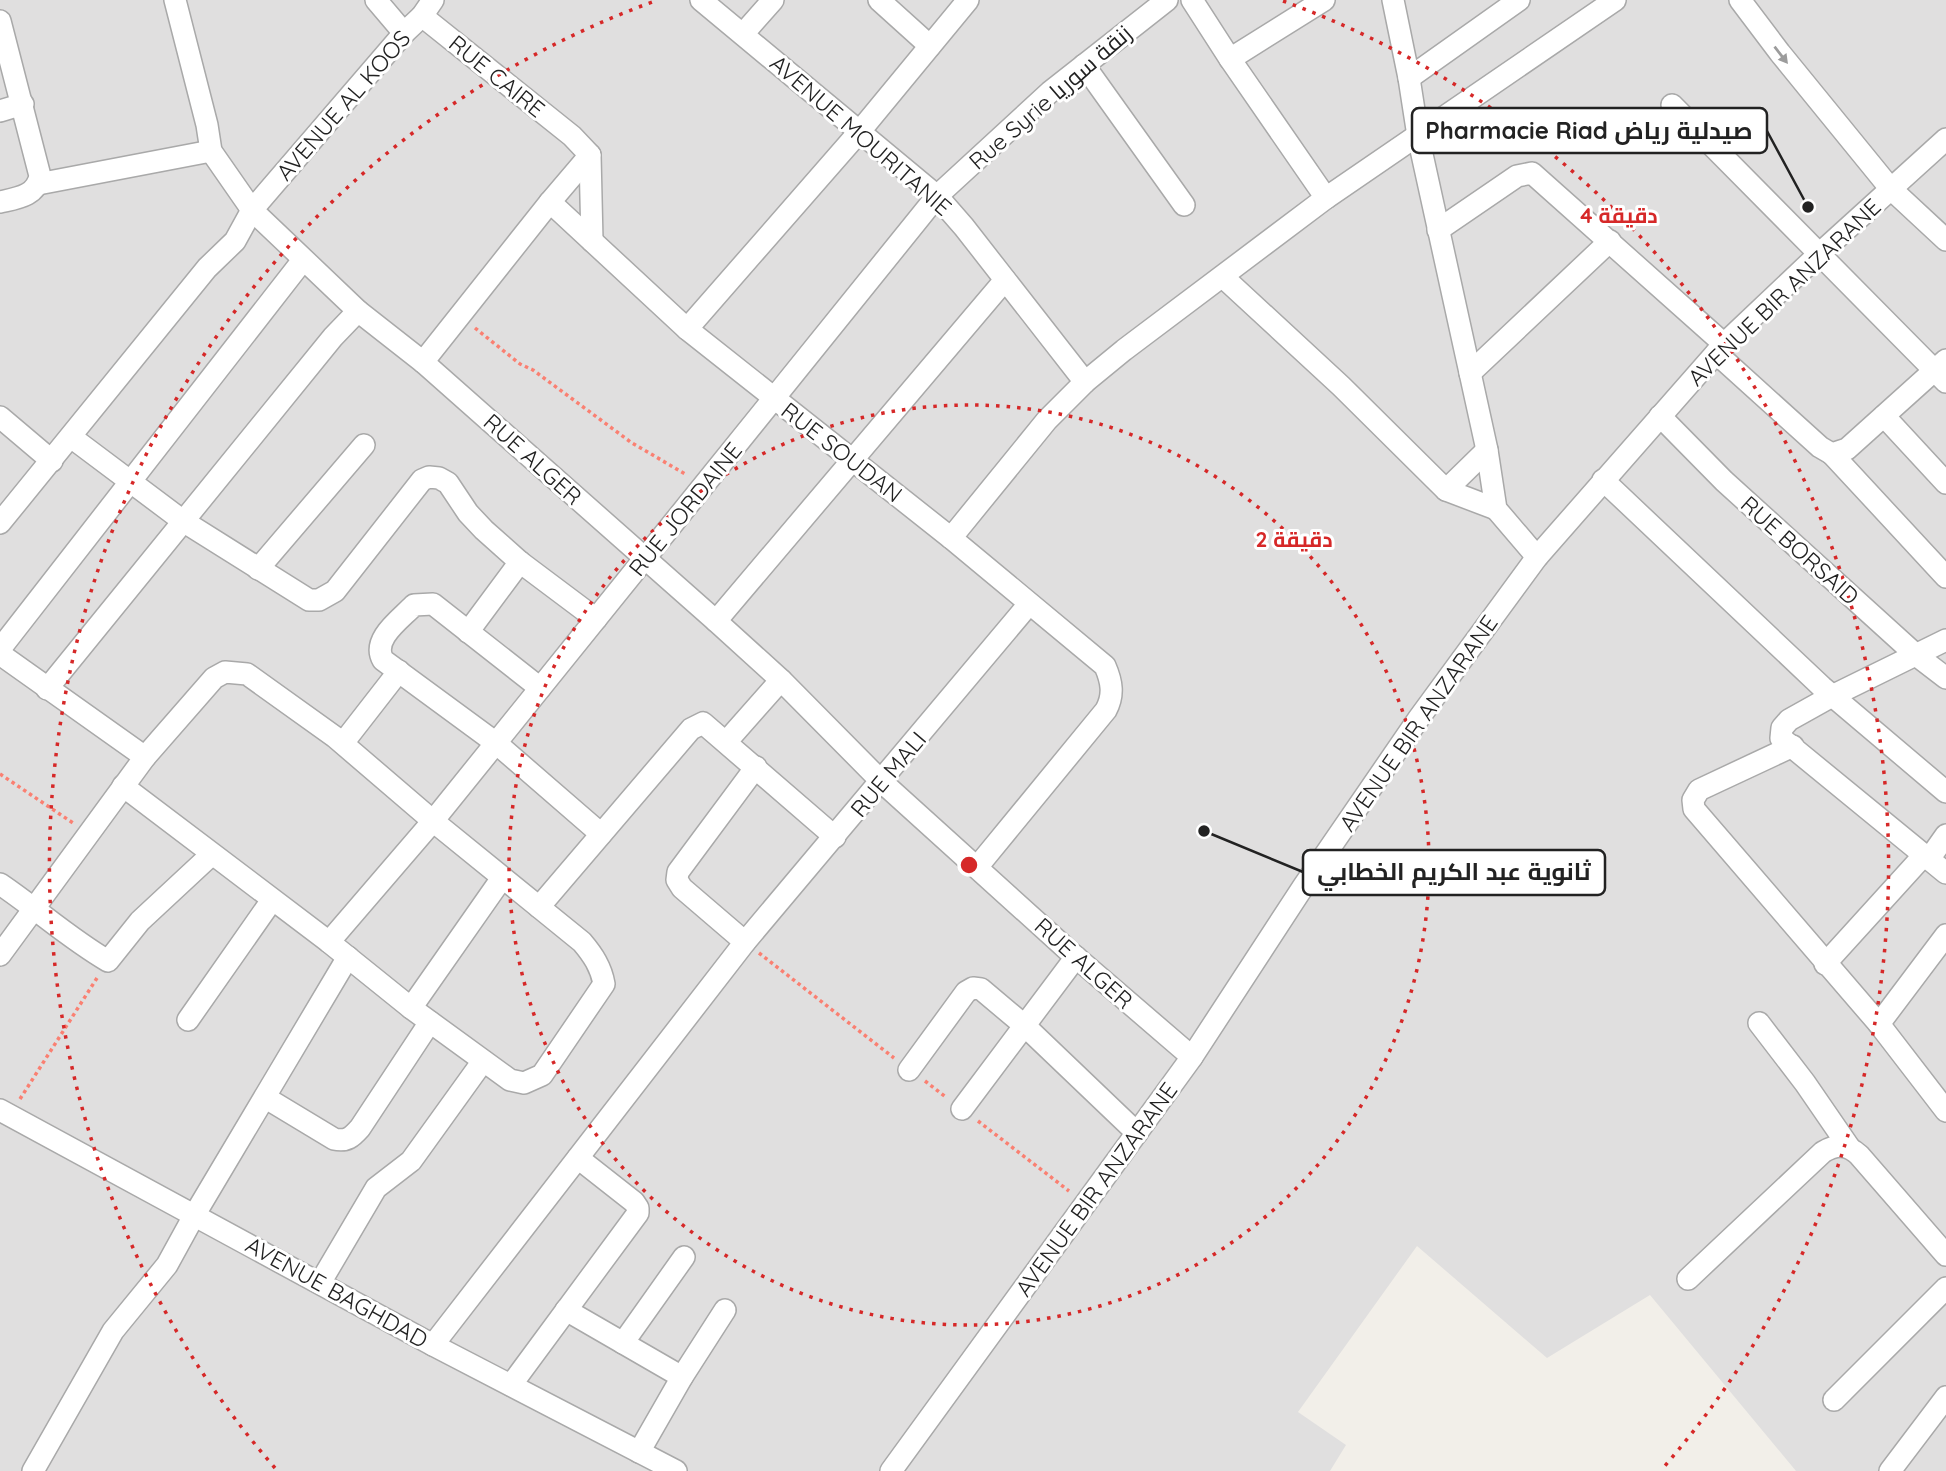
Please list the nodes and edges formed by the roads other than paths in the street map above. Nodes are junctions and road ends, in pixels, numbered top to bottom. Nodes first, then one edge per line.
1 (175, 0) edge
2 (376, 0) edge
3 (701, 0) edge
4 (773, 0) edge
5 (879, 0) edge
6 (968, 0) edge
7 (1192, 0) edge
8 (1324, 0) edge
9 (1393, 0) edge
10 (1520, 0) edge
11 (1615, 0) edge
12 (1740, 0) edge
13 (1150, 4) edge
14 (428, 8) edge
15 (0, 21) edge
16 (404, 33) junction
17 (743, 34) junction
18 (930, 46) junction
19 (1230, 60) junction
20 (1084, 65) junction
21 (1409, 78) junction
22 (23, 104) junction
23 (1672, 105) dead end
24 (0, 111) edge
25 (860, 131) junction
26 (1418, 136) junction
27 (1946, 139) edge
28 (211, 151) junction
29 (590, 155) junction
30 (38, 184) junction
31 (1890, 188) junction
32 (937, 196) junction
33 (1326, 198) junction
34 (0, 202) edge
35 (550, 202) junction
36 (1184, 205) dead end
37 (252, 210) junction
38 (1438, 230) junction
39 (1946, 240) edge
40 (592, 241) junction
41 (1611, 241) junction
42 (1818, 255) junction
43 (303, 260) junction
44 (1223, 276) junction
45 (1005, 280) junction
46 (358, 311) junction
47 (687, 329) junction
48 (1720, 348) junction
49 (424, 362) junction
50 (1942, 371) edge
51 (1470, 373) junction
52 (1085, 382) junction
53 (773, 398) junction
54 (1660, 416) junction
55 (1884, 416) junction
56 (0, 417) edge
57 (71, 438) junction
58 (364, 444) dead end
59 (1487, 450) junction
60 (1832, 454) junction
61 (852, 458) junction
62 (52, 461) junction
63 (1603, 480) junction
64 (131, 481) junction
65 (1946, 483) edge
66 (1446, 490) junction
67 (1496, 509) junction
68 (183, 521) junction
69 (0, 523) edge
70 (951, 538) junction
71 (1537, 557) junction
72 (644, 559) junction
73 (520, 562) junction
74 (258, 569) junction
75 (1946, 577) edge
76 (1029, 604) junction
77 (596, 619) junction
78 (716, 621) junction
79 (468, 632) junction
80 (1946, 640) edge
81 (0, 649) edge
82 (0, 654) edge
83 (1916, 655) junction
84 (399, 671) junction
85 (1946, 678) edge
86 (781, 680) junction
87 (540, 688) junction
88 (47, 689) junction
89 (1832, 696) junction
90 (727, 741) junction
91 (343, 743) junction
92 (496, 743) junction
93 (1793, 746) junction
94 (145, 757) junction
95 (756, 767) junction
96 (882, 782) junction
97 (124, 786) junction
98 (1946, 792) edge
99 (433, 821) junction
100 (601, 834) junction
101 (1946, 835) edge
102 (835, 837) junction
103 (211, 855) junction
104 (1926, 857) junction
105 (978, 866) junction
106 (1946, 873) edge
107 (502, 878) junction
108 (0, 884) edge
109 (272, 900) junction
110 (539, 907) junction
111 (36, 908) junction
112 (1946, 935) edge
113 (329, 942) junction
114 (745, 942) junction
115 (0, 955) edge
116 (348, 957) junction
117 (1076, 957) junction
118 (1825, 964) junction
119 (411, 1008) junction
120 (188, 1020) dead end
121 (430, 1022) junction
122 (1759, 1023) dead end
123 (1879, 1024) junction
124 (1025, 1026) junction
125 (1192, 1057) junction
126 (483, 1061) junction
127 (909, 1070) dead end
128 (266, 1098) junction
129 (962, 1110) dead end
130 (1946, 1111) edge
131 (5, 1113) edge
132 (1136, 1133) junction
133 (1849, 1147) junction
134 (579, 1158) junction
135 (195, 1214) junction
136 (1939, 1231) edge
137 (1946, 1255) edge
138 (684, 1257) dead end
139 (1688, 1279) dead end
140 (320, 1283) junction
141 (1946, 1288) edge
142 (566, 1310) junction
143 (725, 1310) dead end
144 (623, 1343) junction
145 (433, 1345) junction
146 (682, 1377) junction
147 (511, 1385) junction
148 (1946, 1397) edge
149 (1833, 1400) dead end
150 (639, 1452) junction
151 (33, 1471) edge
152 (676, 1471) edge
153 (891, 1471) edge
154 (1890, 1471) edge

1 - 28 street, RUE ALGER
2 - 16 street
3 - 17 street, AVENUE MOURITANIE
4 - 17 street
5 - 18 street
6 - 18 street
7 - 19 street
8 - 19 street
9 - 21 street
10 - 21 street
11 - 26 street
12 -> 31 street
13 - 20 street, Rue Syrie زنقة سوريا
14 - 16 street, AVENUE AL KOOS
14 - 29 street, RUE CAIRE
15 - 22 street
16 - 37 street, AVENUE AL KOOS
17 - 25 street, AVENUE MOURITANIE
18 - 25 street
19 - 33 street
20 - 32 street, Rue Syrie زنقة سوريا
20 - 36 street
21 - 26 street
22 - 24 street
22 - 30 street
23 - 42 street
25 - 32 street, AVENUE MOURITANIE
25 - 47 street
26 - 33 street
26 - 38 street
27 - 31 street, AVENUE BIR ANZARANE
28 - 30 street
28 - 37 street, RUE ALGER
29 - 35 street
29 - 40 street
30 - 34 street
31 - 39 street
31 - 42 street, AVENUE BIR ANZARANE
32 - 45 street, AVENUE MOURITANIE
32 - 53 street, RUE JORDAINE
33 - 44 street
35 - 40 street, RUE SOUDAN
35 - 49 street
37 - 43 street, RUE ALGER
37 - 57 street, AVENUE AL KOOS
38 - 41 street
38 - 51 street
40 - 47 street, RUE SOUDAN
41 - 48 street
41 - 51 street
42 - 48 street, AVENUE BIR ANZARANE
42 - 50 street
43 - 46 street, RUE ALGER
43 - 64 street
44 - 52 street
44 - 66 street
45 - 52 street, AVENUE MOURITANIE
45 - 61 street
46 - 49 street, RUE ALGER
46 - 68 street
47 - 53 street, RUE SOUDAN
48 - 54 street, AVENUE BIR ANZARANE
48 - 60 street
49 - 72 street, RUE ALGER
50 - 55 street
51 - 59 street
52 - 70 street
53 - 61 street, RUE SOUDAN
53 - 72 street, RUE JORDAINE
54 - 63 street, AVENUE BIR ANZARANE
54 - 83 street, RUE BORSAID
55 - 60 street
55 - 65 street
56 - 62 street
57 - 62 street, AVENUE AL KOOS
57 - 64 street
58 - 74 street
59 - 66 street
59 - 67 street
60 - 75 street
61 - 70 street, RUE SOUDAN
61 - 78 street
62 - 69 street, AVENUE AL KOOS
63 - 71 street, AVENUE BIR ANZARANE
63 - 89 street
64 - 68 street
64 - 81 street
66 - 67 street
67 - 71 street
68 - 74 street
68 - 88 street
70 - 76 street, RUE SOUDAN
71 - 125 street, AVENUE BIR ANZARANE
72 - 77 street, RUE JORDAINE
72 - 78 street, RUE ALGER
73 - 74 street
73 - 77 street
73 - 79 street
76 - 96 street, RUE MALI
76 - 105 street, RUE SOUDAN
77 - 87 street, RUE JORDAINE
78 - 86 street, RUE ALGER
79 - 84 street
79 - 87 street
80 - 83 street
82 - 88 street
83 - 85 street, RUE BORSAID
83 - 89 street
84 - 91 street
84 - 92 street
86 - 90 street
86 - 96 street, RUE ALGER
87 - 92 street, RUE JORDAINE
88 - 94 street
89 - 93 street
89 - 98 street
90 - 95 street
90 - 100 street
91 - 94 street
91 - 99 street
92 - 99 street, RUE JORDAINE
92 - 100 street
93 - 104 street
93 - 118 street
94 - 97 street
95 - 102 street
95 - 114 street
96 - 102 street, RUE MALI
96 - 105 street, RUE ALGER
97 - 103 street
97 - 111 street
99 - 107 street
99 - 113 street, RUE JORDAINE
100 - 110 street
101 - 104 street
102 - 114 street, RUE MALI
103 - 109 street
103 - 111 street
104 - 106 street
104 - 118 street
105 - 117 street, RUE ALGER
107 - 110 street
107 - 119 street
108 - 111 street
109 - 113 street
109 - 120 street
110 - 126 street
111 - 115 street
112 - 123 street
113 - 116 street
114 - 134 street, RUE MALI
116 - 119 street
116 - 128 street
117 - 124 street
117 - 125 street, RUE ALGER
118 - 123 street
119 - 121 street
121 - 126 street
121 - 128 street
122 - 133 street
123 - 130 street
124 - 127 street
124 - 129 street
124 - 132 street
125 - 132 street, AVENUE BIR ANZARANE
126 - 140 street
128 - 135 street
131 - 135 street, AVENUE BAGHDAD
132 - 153 street, AVENUE BIR ANZARANE
133 - 136 street
133 - 139 street
134 - 142 street
134 - 145 street, RUE MALI
135 - 140 street, AVENUE BAGHDAD
135 - 151 street
136 - 137 street
138 - 144 street
140 - 145 street, AVENUE BAGHDAD
141 - 149 street
142 - 144 street
142 - 147 street
143 - 146 street
144 - 146 street
145 - 147 street, AVENUE BAGHDAD
146 - 150 street
147 - 150 street, AVENUE BAGHDAD
148 - 154 street
150 - 152 street, AVENUE BAGHDAD

